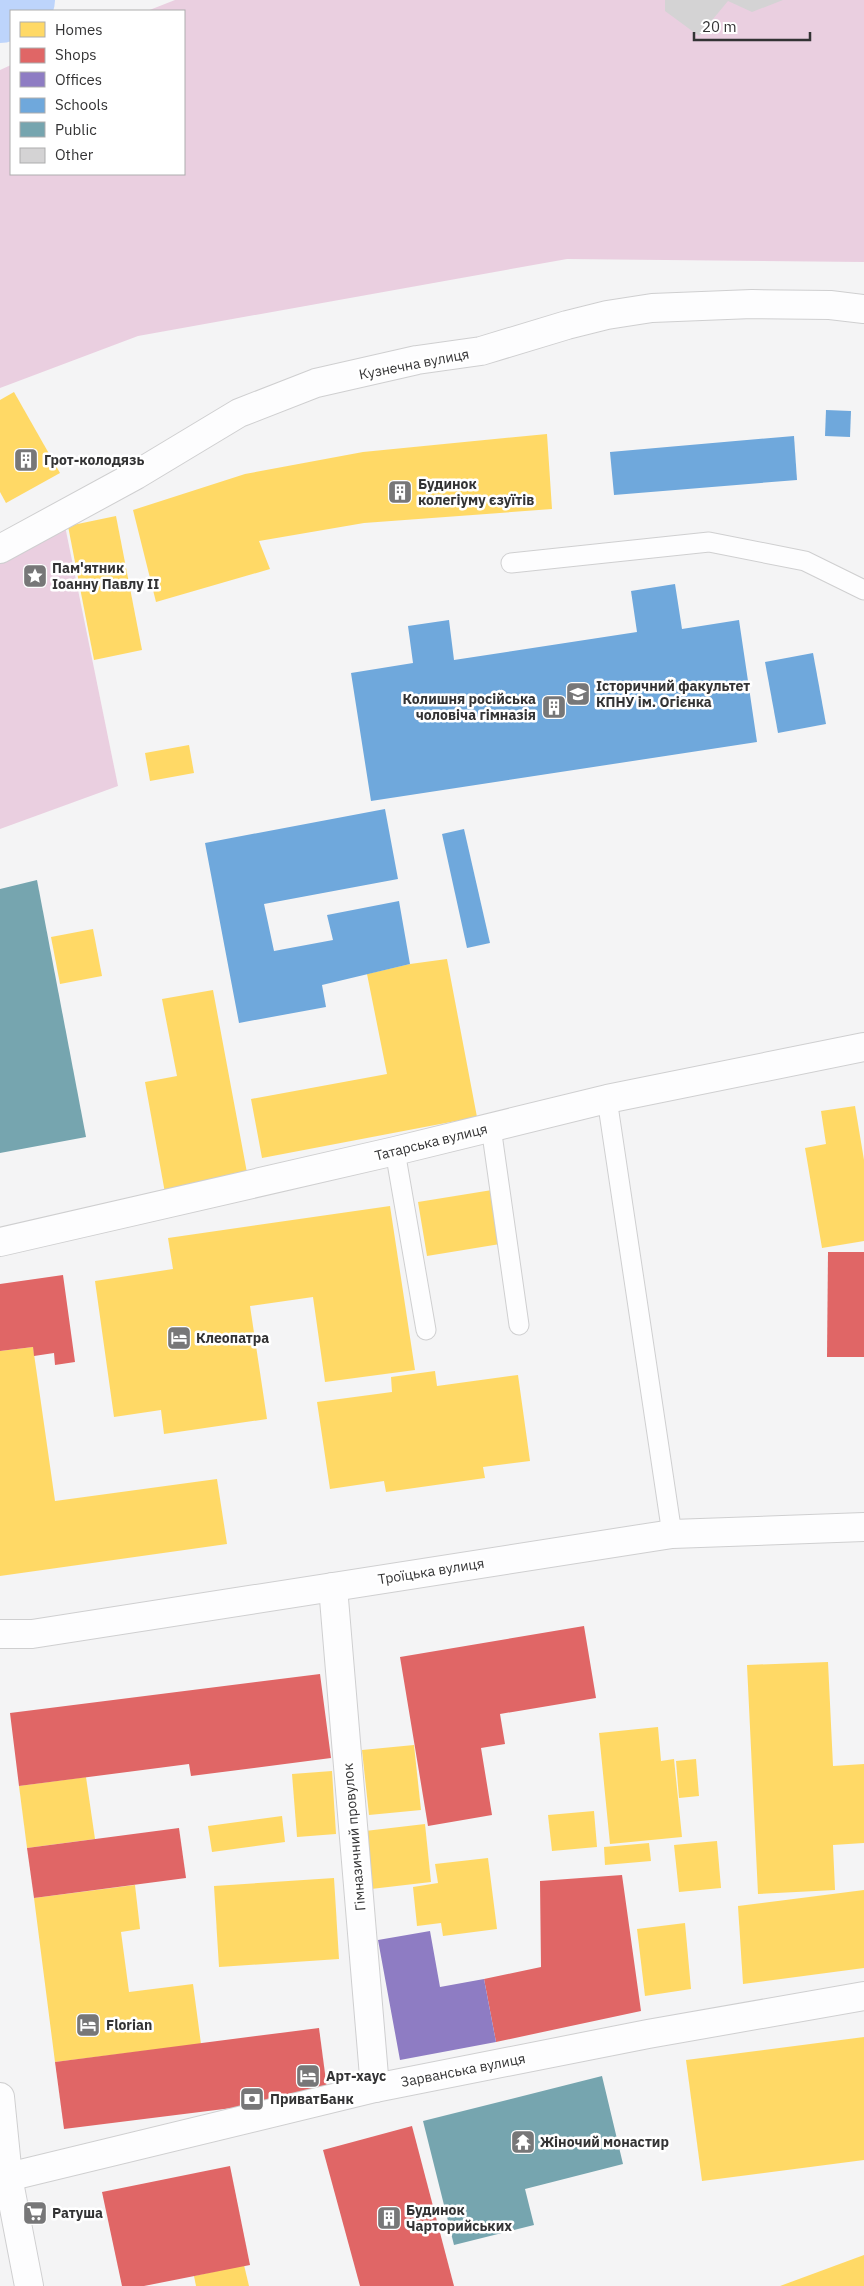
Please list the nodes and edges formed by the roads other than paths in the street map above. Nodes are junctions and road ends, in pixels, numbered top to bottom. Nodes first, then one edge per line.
1 (864, 309) edge
2 (0, 549) edge
3 (511, 563) dead end
4 (864, 590) edge
5 (864, 1047) edge
6 (607, 1099) junction
7 (491, 1127) junction
8 (395, 1151) junction
9 (0, 1242) edge
10 (519, 1325) dead end
11 (426, 1330) dead end
12 (864, 1527) edge
13 (672, 1534) junction
14 (333, 1587) junction
15 (0, 1634) edge
16 (864, 1996) edge
17 (374, 2088) junction
18 (0, 2097) edge
19 (2, 2141) edge
20 (8, 2177) junction
21 (29, 2286) edge

1 - 2 street, Кузнечна вулиця
3 - 4 lane
5 - 6 street, Татарська вулиця
6 - 7 street, Татарська вулиця
6 - 13 lane
7 - 8 street, Татарська вулиця
7 - 10 lane
8 - 9 street, Татарська вулиця
8 - 11 lane
12 - 13 street, Троїцька вулиця
13 - 14 street, Троїцька вулиця
14 - 15 street, Троїцька вулиця
14 - 17 street, Гімназичний провулок
16 - 17 street, Зарванська вулиця
17 - 20 street, Зарванська вулиця
18 - 19 street
19 - 20 street
20 - 21 street

